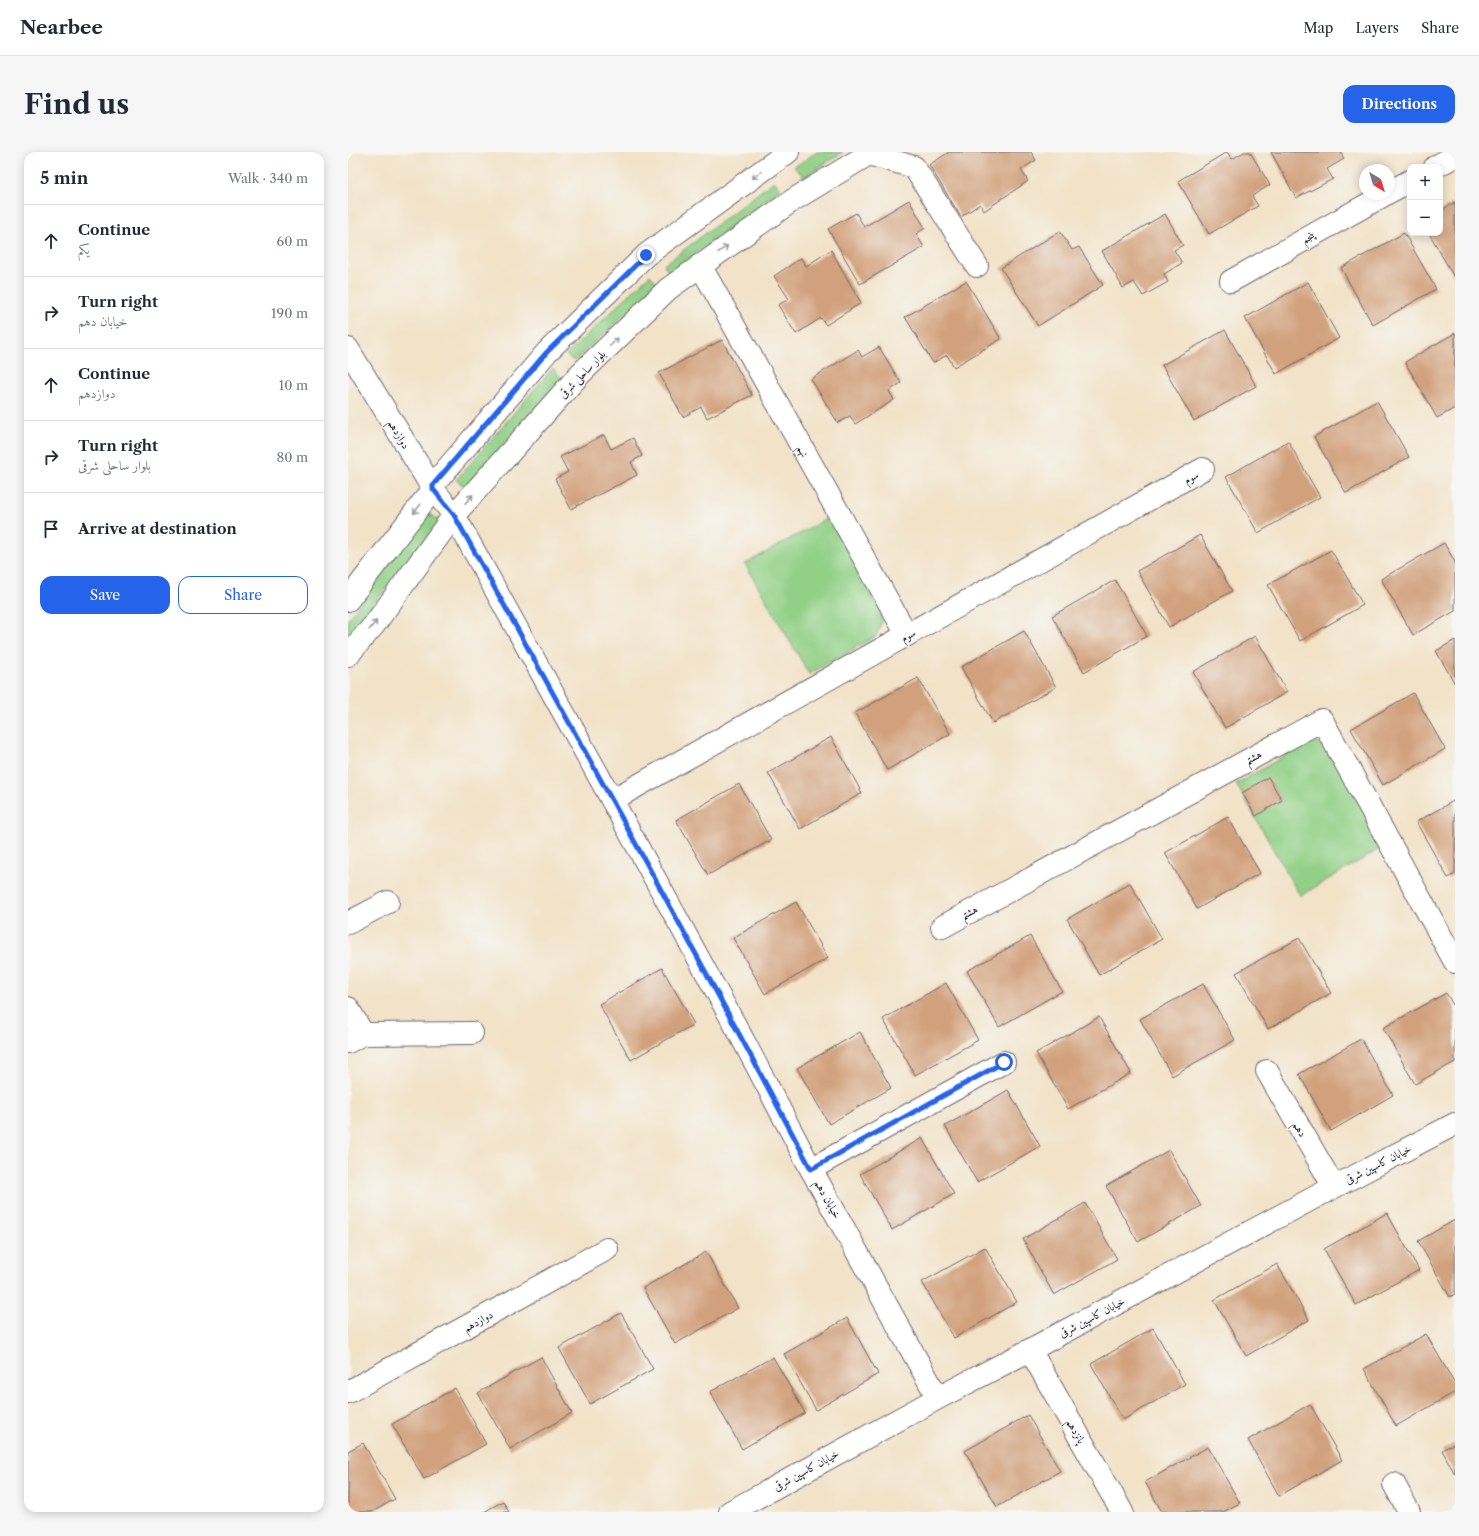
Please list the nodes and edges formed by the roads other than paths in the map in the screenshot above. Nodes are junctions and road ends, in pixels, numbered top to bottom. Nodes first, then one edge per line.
1 (788, 152) edge
2 (870, 153) edge
3 (1455, 156) edge
4 (915, 160) edge
5 (1440, 164) edge
6 (1407, 183) edge
7 (1395, 189) edge
8 (1375, 200) edge
9 (700, 265) junction
10 (977, 266) dead end
11 (1231, 281) dead end
12 (348, 349) edge
13 (1204, 470) dead end
14 (433, 489) junction
15 (454, 515) junction
16 (348, 600) edge
17 (907, 636) junction
18 (348, 655) edge
19 (612, 800) junction
20 (388, 902) dead end
21 (348, 923) edge
22 (942, 927) dead end
23 (1455, 962) edge
24 (348, 1008) edge
25 (472, 1033) dead end
26 (355, 1038) edge
27 (1004, 1062) dead end
28 (1267, 1071) dead end
29 (1455, 1124) edge
30 (811, 1169) junction
31 (1334, 1187) junction
32 (608, 1249) dead end
33 (1030, 1350) junction
34 (348, 1392) edge
35 (938, 1398) junction
36 (1394, 1484) dead end
37 (730, 1512) edge
38 (1122, 1512) edge
39 (1409, 1512) edge

1 -> 14 street
2 - 4 street
9 -> 2 street, بلوار ساحلی شرقی
3 - 5 street
4 - 10 street
6 - 7 street
8 - 11 street, پنجم
15 -> 9 street, بلوار ساحلی شرقی
9 - 17 street, نهم
12 - 14 street, دوازدهم
13 - 17 street, سوم
14 - 15 street, دوازدهم
14 -> 16 street
18 -> 15 street, بلوار ساحلی شرقی
15 - 19 street, خیابان دهم
17 - 19 street, سوم
19 - 30 street, خیابان دهم
20 - 21 street
22 - 23 street, هشتم
24 - 26 street
25 - 26 street
27 - 30 street
28 - 31 street, دهم
29 - 31 street, خیابان کاسپین شرقی
30 - 35 street, خیابان دهم
31 - 33 street, خیابان کاسپین شرقی
32 - 34 street, دوازدهم
33 - 35 street, خیابان کاسپین شرقی
33 - 38 street, پانزدهم
35 - 37 street, خیابان کاسپین شرقی
36 - 39 street

